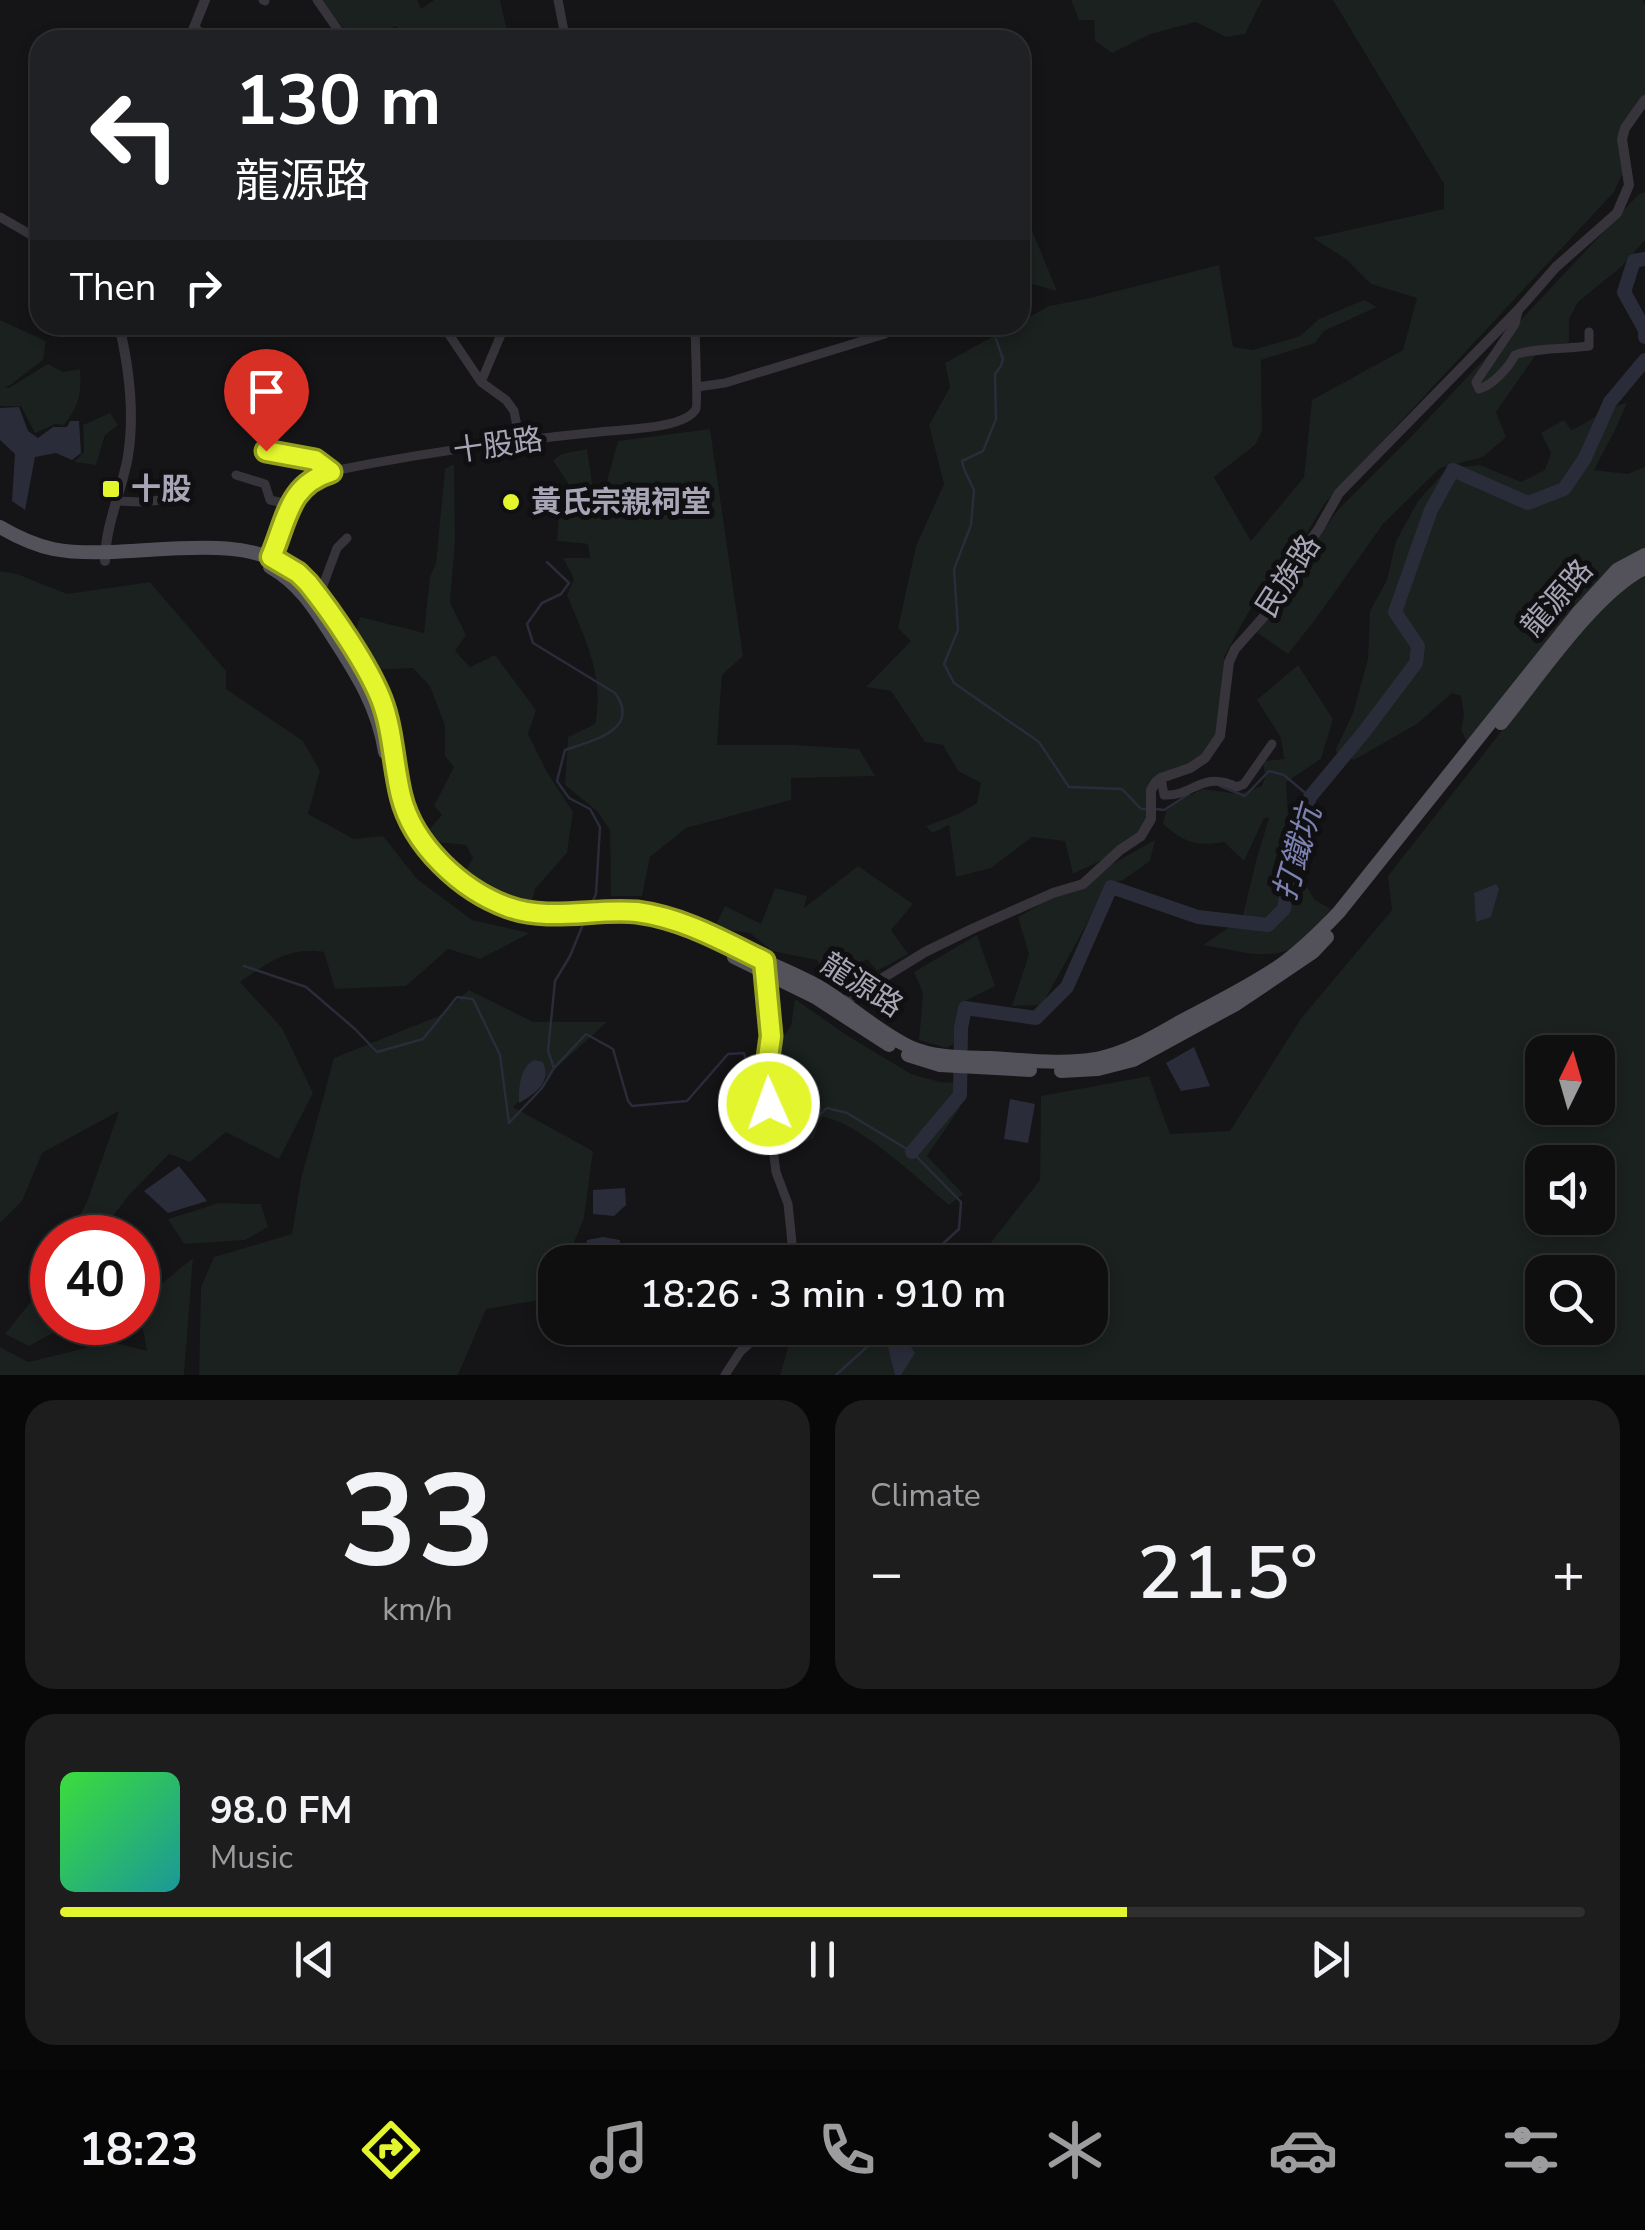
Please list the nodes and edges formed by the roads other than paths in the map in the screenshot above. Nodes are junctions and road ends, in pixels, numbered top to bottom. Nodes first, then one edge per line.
1 (205, 0) edge
2 (317, 0) edge
3 (558, 0) edge
4 (194, 27) junction
5 (193, 30) edge
6 (198, 30) edge
7 (339, 30) edge
8 (564, 30) edge
9 (1645, 100) edge
10 (0, 218) edge
11 (30, 234) edge
12 (1519, 309) junction
13 (1588, 332) dead end
14 (122, 335) edge
15 (449, 335) edge
16 (501, 335) edge
17 (695, 335) edge
18 (882, 335) edge
19 (481, 382) junction
20 (696, 387) junction
21 (520, 441) junction
22 (266, 451) dead end
23 (331, 472) junction
24 (236, 476) dead end
25 (182, 498) dead end
26 (116, 501) junction
27 (292, 505) junction
28 (0, 527) edge
29 (0, 538) edge
30 (347, 538) dead end
31 (105, 556) junction
32 (1645, 556) edge
33 (270, 562) junction
34 (1645, 568) edge
35 (318, 596) junction
36 (1272, 744) dead end
37 (1161, 778) junction
38 (586, 916) junction
39 (765, 967) junction
40 (838, 1006) junction
41 (1132, 1055) junction
42 (772, 1142) joint
43 (792, 1245) edge
44 (748, 1345) edge
45 (725, 1375) edge

1 - 4 street
2 - 7 street
3 - 8 street
4 - 5 street
4 - 6 street
9 - 12 street, 民族路
10 - 11 street
12 - 13 street
12 - 37 street, 民族路
14 - 26 street
15 - 19 street
16 - 19 street
17 - 20 street
18 - 20 street
19 - 21 street
20 - 21 street, 十股路
21 - 23 street, 十股路
22 - 23 street
23 - 27 street, 十股路
24 - 27 street
25 - 26 street
26 - 31 street
27 - 33 street, 十股路
28 - 31 main road
29 - 31 main road
30 - 35 street
31 - 33 main road
32 - 41 main road, 龍源路
33 - 35 main road
33 - 38 main road
34 - 41 main road, 龍源路
35 - 38 main road
36 - 37 street
37 - 40 street
38 - 39 main road, 龍源路
39 - 40 main road, 龍源路
39 - 42 street
40 - 41 main road, 龍源路
42 - 43 street
44 - 45 street

